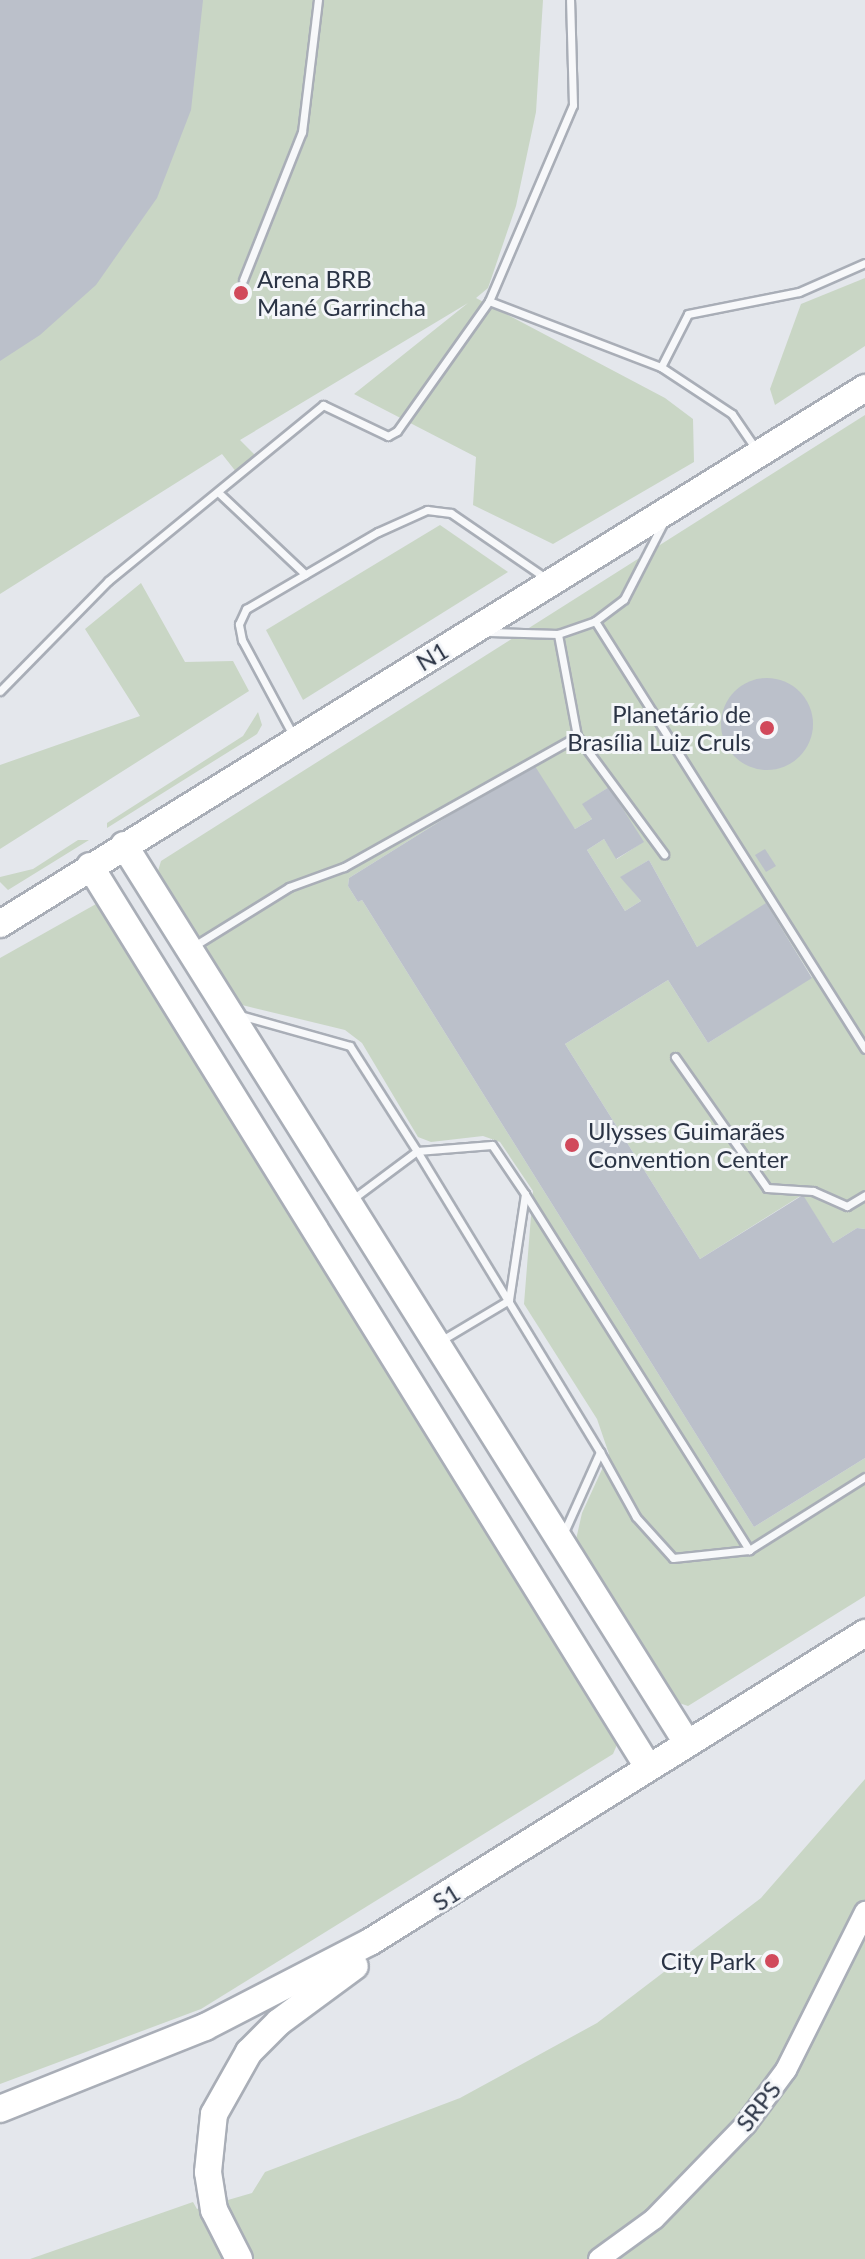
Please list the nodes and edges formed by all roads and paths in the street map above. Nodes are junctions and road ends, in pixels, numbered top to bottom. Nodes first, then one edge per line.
1 (318, 0) edge
2 (570, 0) edge
3 (865, 263) edge
4 (243, 280) dead end
5 (489, 301) junction
6 (661, 367) junction
7 (865, 388) edge
8 (759, 454) junction
9 (220, 494) junction
10 (670, 509) junction
11 (305, 574) junction
12 (552, 582) junction
13 (595, 621) junction
14 (472, 632) junction
15 (558, 634) junction
16 (0, 691) edge
17 (577, 736) junction
18 (295, 739) junction
19 (124, 845) junction
20 (664, 854) dead end
21 (90, 866) junction
22 (0, 924) edge
23 (189, 949) junction
24 (155, 971) junction
25 (230, 1012) junction
26 (865, 1049) edge
27 (675, 1057) dead end
28 (417, 1151) junction
29 (525, 1194) junction
30 (865, 1195) edge
31 (351, 1203) junction
32 (509, 1300) junction
33 (436, 1343) junction
34 (600, 1452) junction
35 (865, 1477) edge
36 (560, 1540) junction
37 (749, 1550) junction
38 (616, 1630) junction
39 (865, 1633) edge
40 (578, 1654) junction
41 (687, 1743) junction
42 (648, 1767) junction
43 (439, 1903) junction
44 (865, 1912) edge
45 (0, 2109) edge
46 (613, 2255) edge
47 (239, 2259) edge

1 - 4 lane
2 - 5 lane
3 - 6 lane
5 - 6 lane
5 - 9 lane
6 - 8 lane
7 - 8 highway, N1
8 - 10 highway, N1
9 - 11 lane
9 - 16 lane
10 - 12 highway, N1
10 - 13 lane
11 - 12 lane
11 - 18 lane
12 - 14 highway, N1
13 - 15 lane
13 - 26 lane
14 - 15 lane
14 - 18 highway, N1
15 - 17 lane
17 - 20 lane
17 - 23 lane
18 - 19 highway, N1
19 - 21 highway, N1
19 - 23 highway
21 - 22 highway, N1
21 - 24 highway
23 - 24 highway
23 - 25 highway
24 - 40 highway
25 - 28 lane
25 - 31 highway
27 - 30 lane
28 - 29 lane
28 - 31 lane
28 - 32 lane
29 - 32 lane
29 - 37 lane
31 - 33 highway
32 - 33 lane
32 - 34 lane
33 - 36 highway
34 - 36 lane
34 - 37 lane
35 - 37 lane
36 - 38 highway
38 - 40 highway
38 - 41 highway
39 - 41 highway, S1
40 - 42 highway
41 - 42 highway, S1
42 - 43 highway, S1
43 - 45 highway, S1
43 - 47 highway
44 - 46 main road, SRPS

